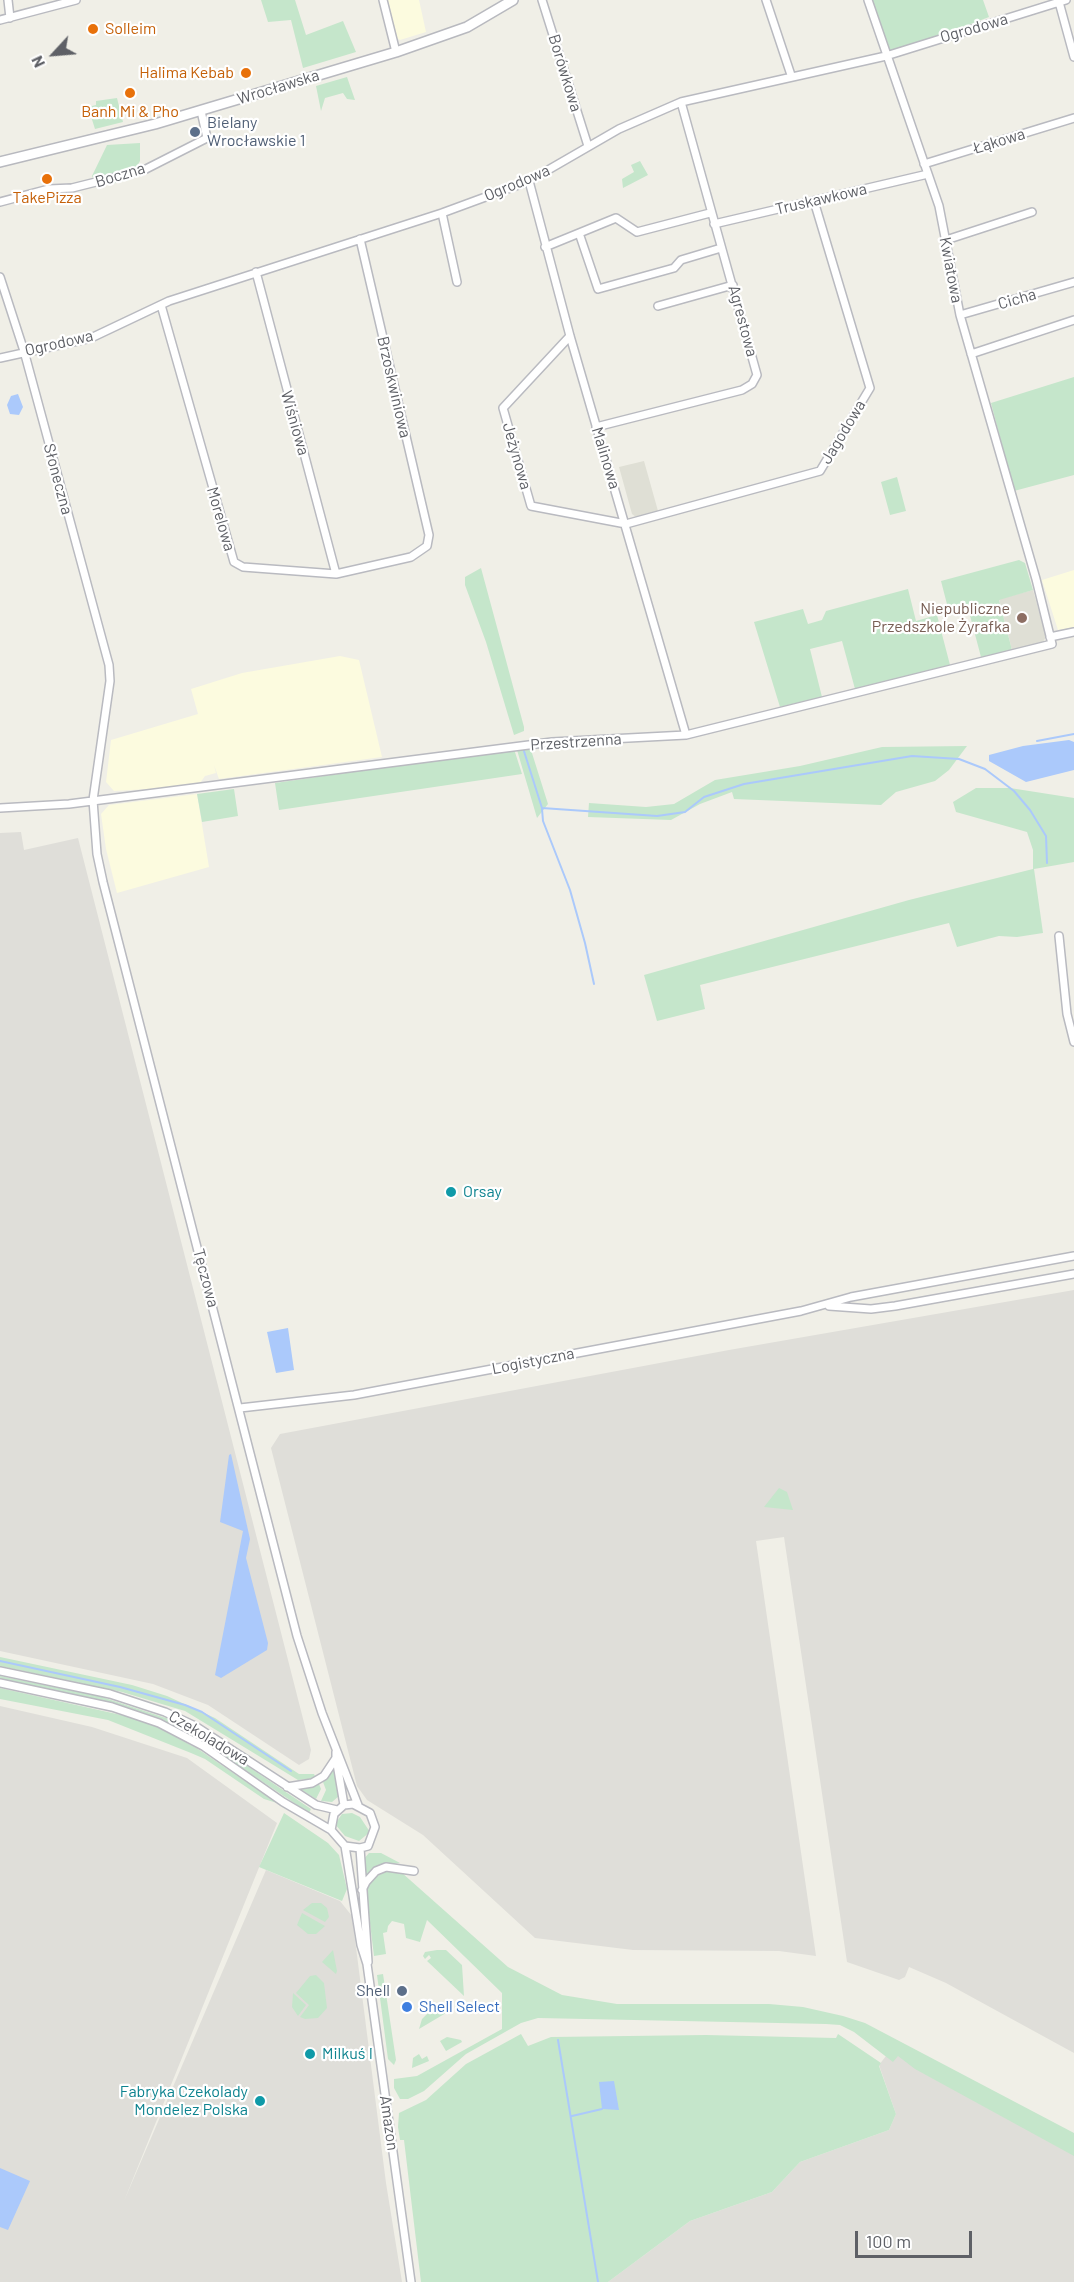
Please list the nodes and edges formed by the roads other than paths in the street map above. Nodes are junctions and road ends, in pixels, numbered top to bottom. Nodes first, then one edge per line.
1 (8, 0) edge
2 (76, 0) edge
3 (383, 0) edge
4 (513, 0) edge
5 (542, 0) edge
6 (766, 0) edge
7 (868, 0) edge
8 (1063, 1) edge
9 (10, 18) junction
10 (0, 20) edge
11 (396, 52) junction
12 (886, 56) junction
13 (1074, 57) edge
14 (792, 75) junction
15 (681, 102) junction
16 (201, 111) junction
17 (1074, 118) edge
18 (588, 146) junction
19 (0, 162) edge
20 (924, 164) junction
21 (928, 174) junction
22 (529, 181) junction
23 (813, 201) junction
24 (0, 202) edge
25 (1032, 212) dead end
26 (441, 213) junction
27 (710, 213) junction
28 (714, 224) junction
29 (579, 233) junction
30 (360, 239) junction
31 (945, 240) junction
32 (545, 247) junction
33 (721, 248) junction
34 (256, 272) junction
35 (0, 277) edge
36 (457, 282) dead end
37 (1074, 282) edge
38 (733, 285) junction
39 (161, 305) junction
40 (658, 306) dead end
41 (960, 315) junction
42 (1074, 320) edge
43 (570, 336) junction
44 (24, 351) junction
45 (971, 354) junction
46 (0, 358) edge
47 (596, 427) junction
48 (626, 524) junction
49 (429, 534) joint
50 (336, 574) junction
51 (1074, 632) edge
52 (1051, 640) junction
53 (686, 735) junction
54 (93, 800) junction
55 (0, 808) edge
56 (1059, 936) dead end
57 (1074, 1042) edge
58 (1074, 1256) edge
59 (1074, 1274) edge
60 (826, 1306) junction
61 (240, 1408) junction
62 (0, 1671) edge
63 (0, 1683) edge
64 (336, 1755) junction
65 (287, 1787) junction
66 (358, 1805) junction
67 (341, 1807) junction
68 (331, 1830) junction
69 (345, 1846) junction
70 (360, 1848) junction
71 (414, 1871) dead end
72 (361, 1893) junction
73 (368, 1964) junction
74 (411, 2282) edge

1 - 9 street
2 - 9 street
3 - 11 street
4 - 11 main road, Wrocławska
5 - 18 street, Borówkowa
6 - 14 street
7 - 12 street, Kwiatowa
8 - 12 street, Ogrodowa
8 - 13 street
9 - 10 street
11 - 16 main road, Wrocławska
12 - 14 street, Ogrodowa
12 - 20 street, Kwiatowa
14 - 15 street, Ogrodowa
15 - 18 street, Ogrodowa
15 - 27 street, Agrestowa
16 - 19 main road, Wrocławska
16 - 24 street, Boczna
17 - 20 street, Łąkowa
18 - 22 street, Ogrodowa
20 - 21 street, Kwiatowa
21 - 23 street, Truskawkowa
21 - 31 street, Kwiatowa
22 - 26 street, Ogrodowa
22 - 32 street, Malinowa
23 - 28 street, Truskawkowa
23 - 48 street, Jagodowa
25 - 31 street
26 - 30 street, Ogrodowa
26 - 36 street
27 - 28 street, Agrestowa
27 - 29 street
28 - 33 street, Agrestowa
29 - 32 street
29 - 33 street
30 - 34 street, Ogrodowa
30 - 49 street, Brzoskwiniowa
31 - 41 street, Kwiatowa
32 - 43 street, Malinowa
33 - 38 street, Agrestowa
34 - 39 street, Ogrodowa
34 - 50 street, Wiśniowa
35 - 44 street, Słoneczna
37 - 41 street, Cicha
38 - 40 street
38 - 47 street, Agrestowa
39 - 44 street, Ogrodowa
39 - 50 street, Morelowa
41 - 45 street, Kwiatowa
42 - 45 street
43 - 47 street, Malinowa
43 - 48 street, Jeżynowa
44 - 46 street, Ogrodowa
44 - 54 street, Słoneczna
45 - 52 street, Kwiatowa
47 - 48 street, Malinowa
48 - 53 street, Malinowa
49 - 50 street, Morelowa
51 - 52 street, Przestrzenna
52 - 53 street, Przestrzenna
53 - 54 street, Przestrzenna
54 - 55 street, Przestrzenna
54 - 61 street, Tęczowa
56 - 57 street
58 - 60 street, Logistyczna
59 - 60 street, Logistyczna
60 - 61 street, Logistyczna
61 - 64 street, Tęczowa
62 - 65 street, Czekoladowa
63 - 68 street, Czekoladowa
64 - 65 street
64 - 66 street, Tęczowa
64 - 67 street
65 - 67 street, Czekoladowa
66 - 67 street
66 - 70 street
67 - 68 street
68 - 69 street
69 - 70 street
69 - 73 street, Amazon
70 - 72 street, Amazon
71 - 72 street
72 - 73 street, Amazon
73 - 74 street, Amazon

